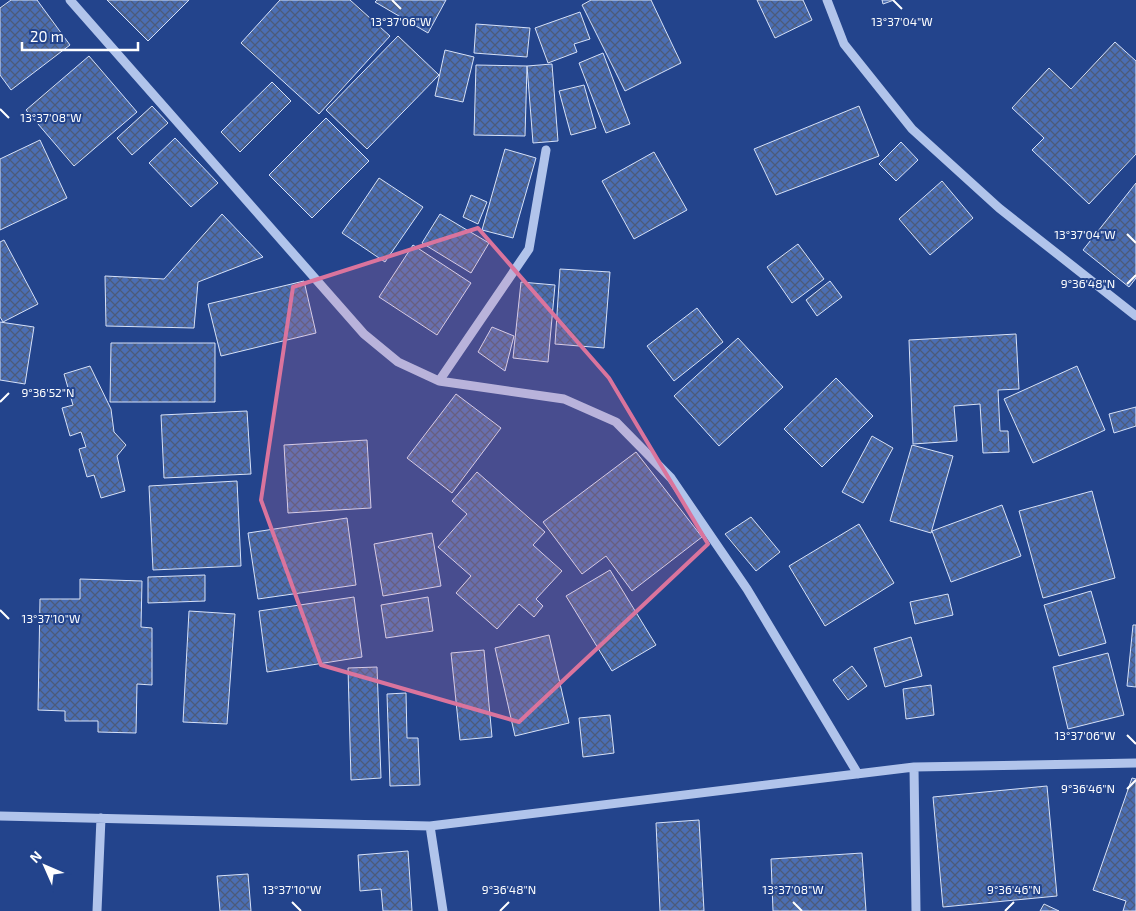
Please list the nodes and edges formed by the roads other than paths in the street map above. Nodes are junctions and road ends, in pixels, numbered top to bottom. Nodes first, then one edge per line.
1 (70, 0) edge
2 (827, 0) edge
3 (546, 150) dead end
4 (1136, 316) edge
5 (439, 381) junction
6 (1136, 763) edge
7 (914, 767) junction
8 (858, 774) junction
9 (0, 816) edge
10 (102, 818) junction
11 (430, 826) junction
12 (97, 911) edge
13 (443, 911) edge
14 (916, 911) edge

1 - 5 street
2 - 4 street
3 - 5 street
5 - 8 street
6 - 7 street
7 - 8 street
7 - 14 street
8 - 11 street
9 - 10 street
10 - 11 street
10 - 12 street
11 - 13 street

